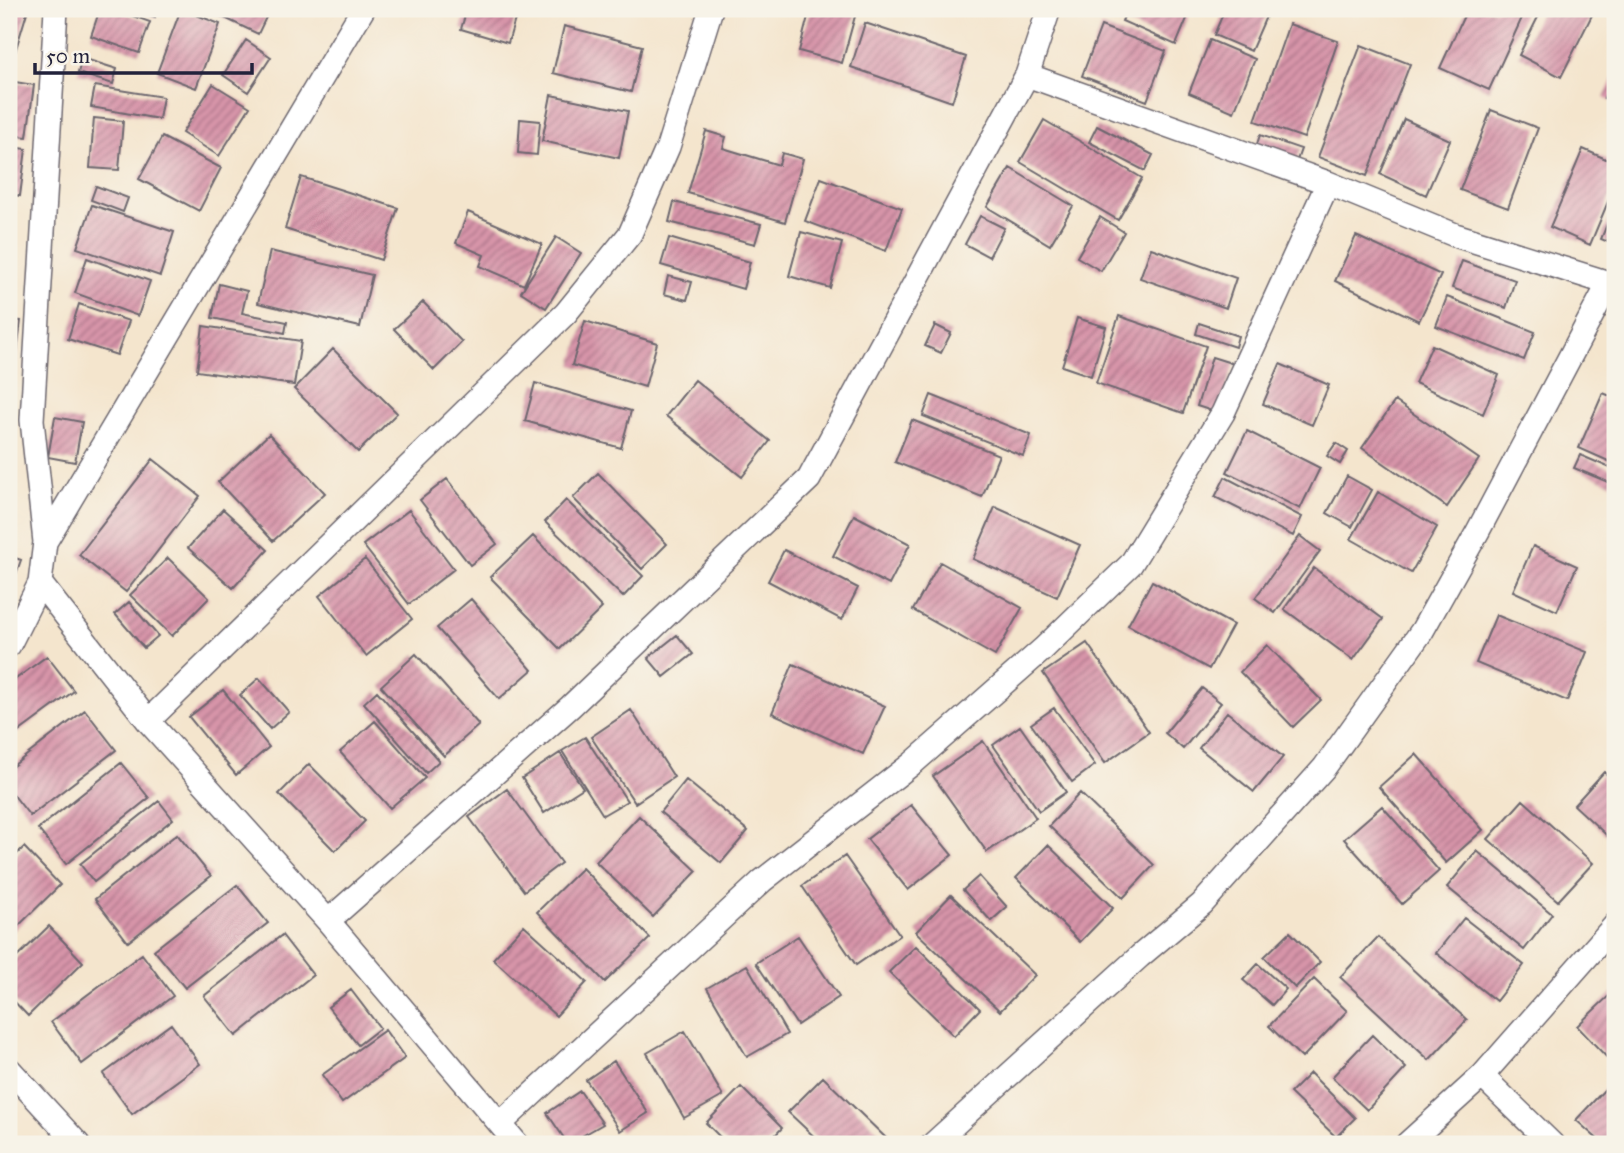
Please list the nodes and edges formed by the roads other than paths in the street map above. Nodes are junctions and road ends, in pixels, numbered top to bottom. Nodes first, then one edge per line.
1 (56, 9) edge
2 (363, 9) edge
3 (711, 9) edge
4 (1049, 9) edge
5 (1027, 75) junction
6 (1328, 183) junction
7 (1612, 284) edge
8 (45, 542) junction
9 (40, 583) junction
10 (9, 645) edge
11 (148, 721) junction
12 (328, 921) junction
13 (1615, 925) edge
14 (9, 1069) edge
15 (1482, 1076) junction
16 (500, 1124) junction
17 (78, 1144) edge
18 (517, 1144) edge
19 (933, 1144) edge
20 (1407, 1144) edge
21 (1552, 1144) edge

1 - 8 street
2 - 8 street
3 - 11 street
4 - 5 street
5 - 6 street
5 - 12 street
6 - 7 street
6 - 16 street
7 - 19 street
8 - 9 street
9 - 10 street
9 - 11 street
11 - 12 street
12 - 16 street
13 - 15 street
14 - 17 street
15 - 20 street
15 - 21 street
16 - 18 street

